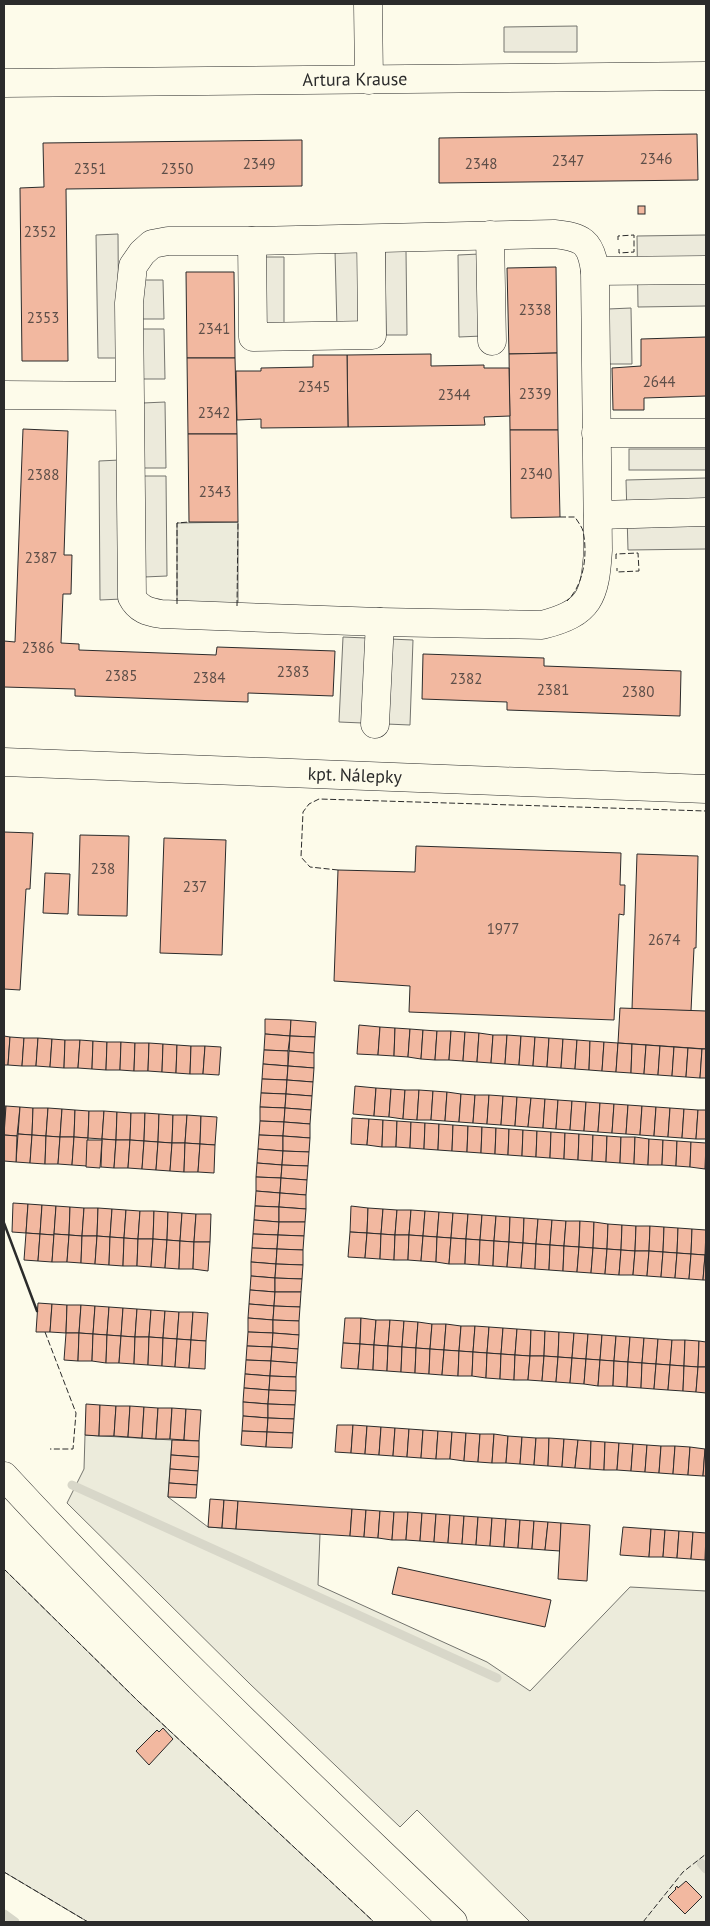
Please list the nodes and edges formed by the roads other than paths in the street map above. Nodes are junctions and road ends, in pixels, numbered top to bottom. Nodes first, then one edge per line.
1 (368, 4) edge
2 (706, 76) edge
3 (369, 80) junction
4 (4, 82) edge
5 (490, 234) junction
6 (371, 239) junction
7 (252, 242) junction
8 (706, 270) edge
9 (595, 271) junction
10 (492, 341) dead end
11 (4, 395) edge
12 (129, 396) junction
13 (596, 433) junction
14 (706, 433) edge
15 (706, 512) edge
16 (598, 514) junction
17 (380, 622) junction
18 (375, 724) dead end
19 (4, 762) edge
20 (706, 789) edge
21 (4, 1476) edge
22 (453, 1922) edge

1 - 3 street
2 - 3 street, Artura Krause
3 - 4 street, Artura Krause
5 - 6 street
5 - 9 street
5 - 10 street
6 - 7 street
6 - 7 street
7 - 12 street
8 - 9 street
9 - 13 street
11 - 12 street
12 - 17 street
13 - 14 street
13 - 16 street
15 - 16 street
16 - 17 street
17 - 18 street
19 - 20 street, kpt. Nálepky
21 - 22 street

